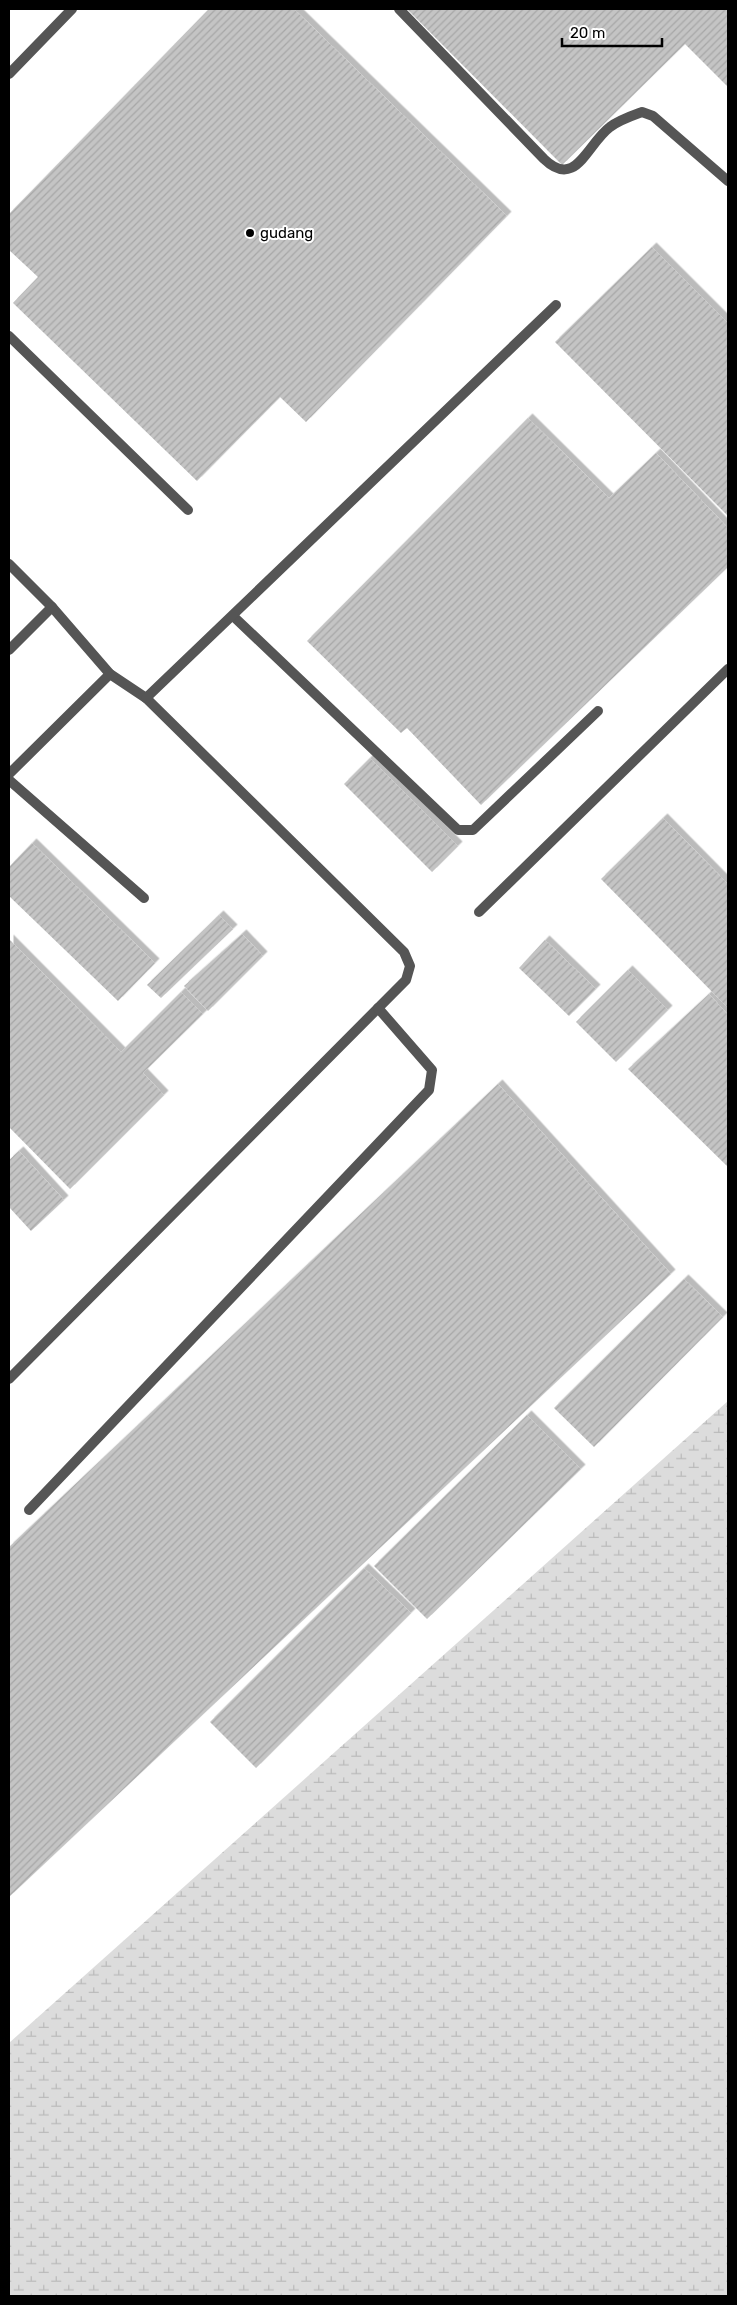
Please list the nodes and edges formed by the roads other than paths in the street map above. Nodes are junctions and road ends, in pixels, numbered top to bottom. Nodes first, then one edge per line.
1 (72, 9) edge
2 (399, 9) edge
3 (9, 74) edge
4 (728, 181) edge
5 (556, 305) dead end
6 (9, 336) edge
7 (188, 510) dead end
8 (9, 564) edge
9 (52, 607) junction
10 (232, 616) junction
11 (9, 650) edge
12 (728, 670) edge
13 (110, 674) junction
14 (146, 698) junction
15 (598, 711) dead end
16 (9, 774) edge
17 (9, 780) edge
18 (144, 898) dead end
19 (478, 912) dead end
20 (378, 1008) junction
21 (9, 1379) edge
22 (29, 1510) dead end

1 - 3 street
2 - 4 street
5 - 10 street
6 - 7 street
8 - 9 street
9 - 11 street
9 - 13 street
10 - 14 street
10 - 15 street
12 - 19 street
13 - 14 street
13 - 16 street
14 - 20 street
17 - 18 street
20 - 21 street
20 - 22 street

